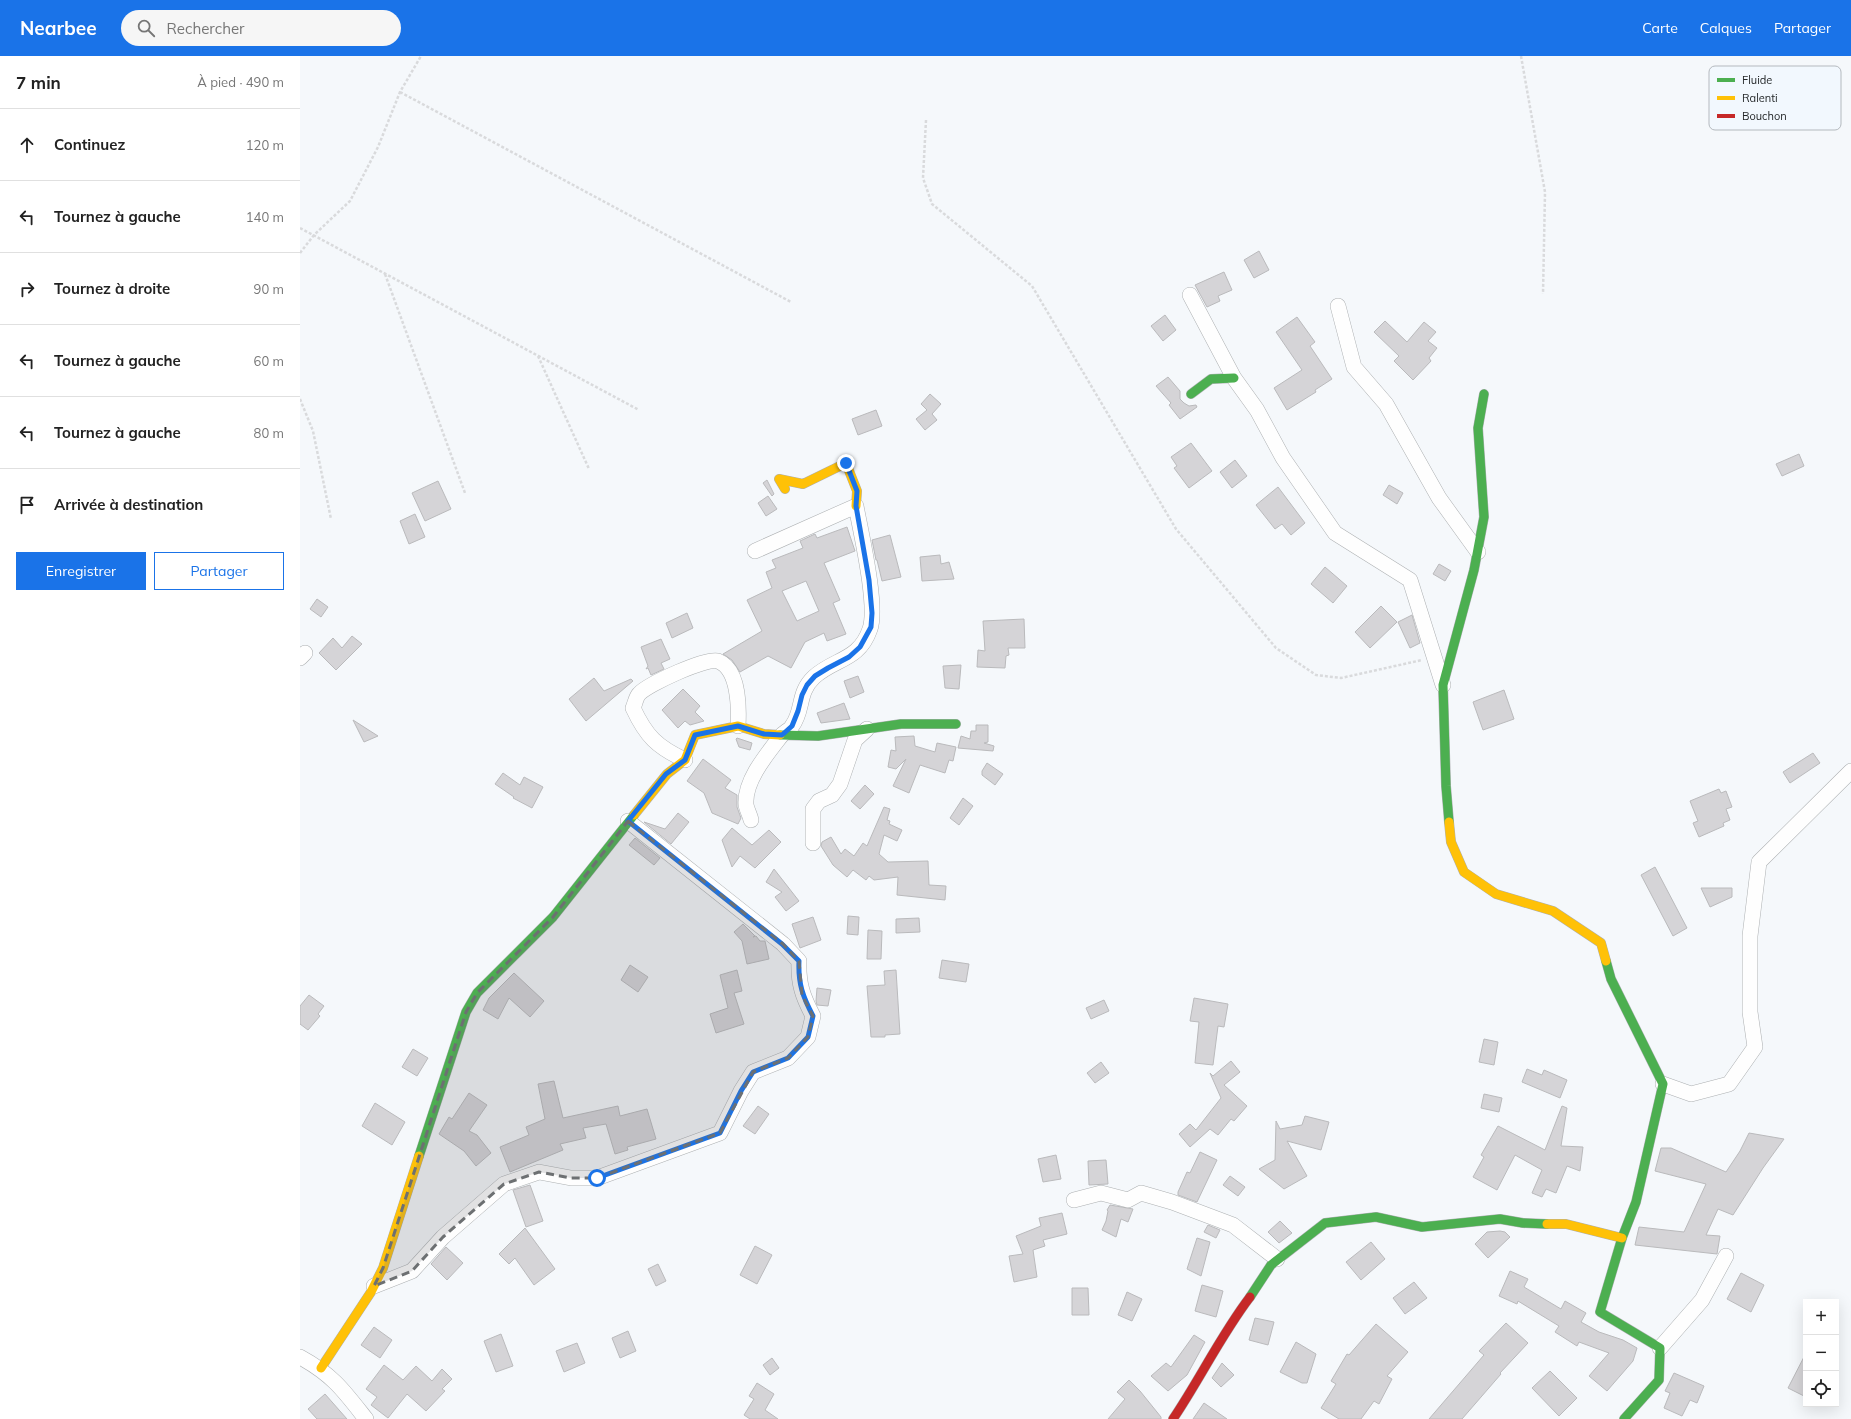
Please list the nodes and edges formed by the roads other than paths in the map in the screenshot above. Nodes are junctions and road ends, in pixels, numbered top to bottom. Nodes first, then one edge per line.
1 (1190, 295) dead end
2 (1338, 306) dead end
3 (1234, 378) junction
4 (1191, 394) dead end
5 (1484, 394) dead end
6 (785, 489) dead end
7 (856, 506) junction
8 (754, 550) dead end
9 (1478, 552) junction
10 (1442, 685) junction
11 (956, 724) dead end
12 (738, 726) junction
13 (867, 729) junction
14 (782, 735) junction
15 (685, 760) junction
16 (1851, 771) edge
17 (751, 820) dead end
18 (628, 821) junction
19 (813, 843) dead end
20 (1663, 1084) junction
21 (1074, 1200) dead end
22 (1622, 1238) junction
23 (1726, 1256) dead end
24 (1278, 1259) junction
25 (374, 1286) junction
26 (1660, 1348) junction
27 (300, 1357) edge
28 (320, 1368) junction
29 (366, 1419) edge
30 (1173, 1419) edge
31 (1624, 1419) edge

1 - 3 street
2 - 9 street
3 - 4 street
3 - 10 street
5 - 9 street
6 - 7 street
7 - 8 street
7 - 14 street
9 - 10 street
10 - 20 street
11 - 13 street
12 - 14 street
12 - 15 street
12 - 15 street
13 - 14 street
13 - 19 street
14 - 17 street
15 - 18 street
16 - 20 street
18 - 25 street
18 - 25 street
20 - 22 street
21 - 24 street
22 - 24 street
22 - 26 street
23 - 26 street
24 - 30 street
25 - 28 street
26 - 31 street
27 - 28 street
28 - 29 street

